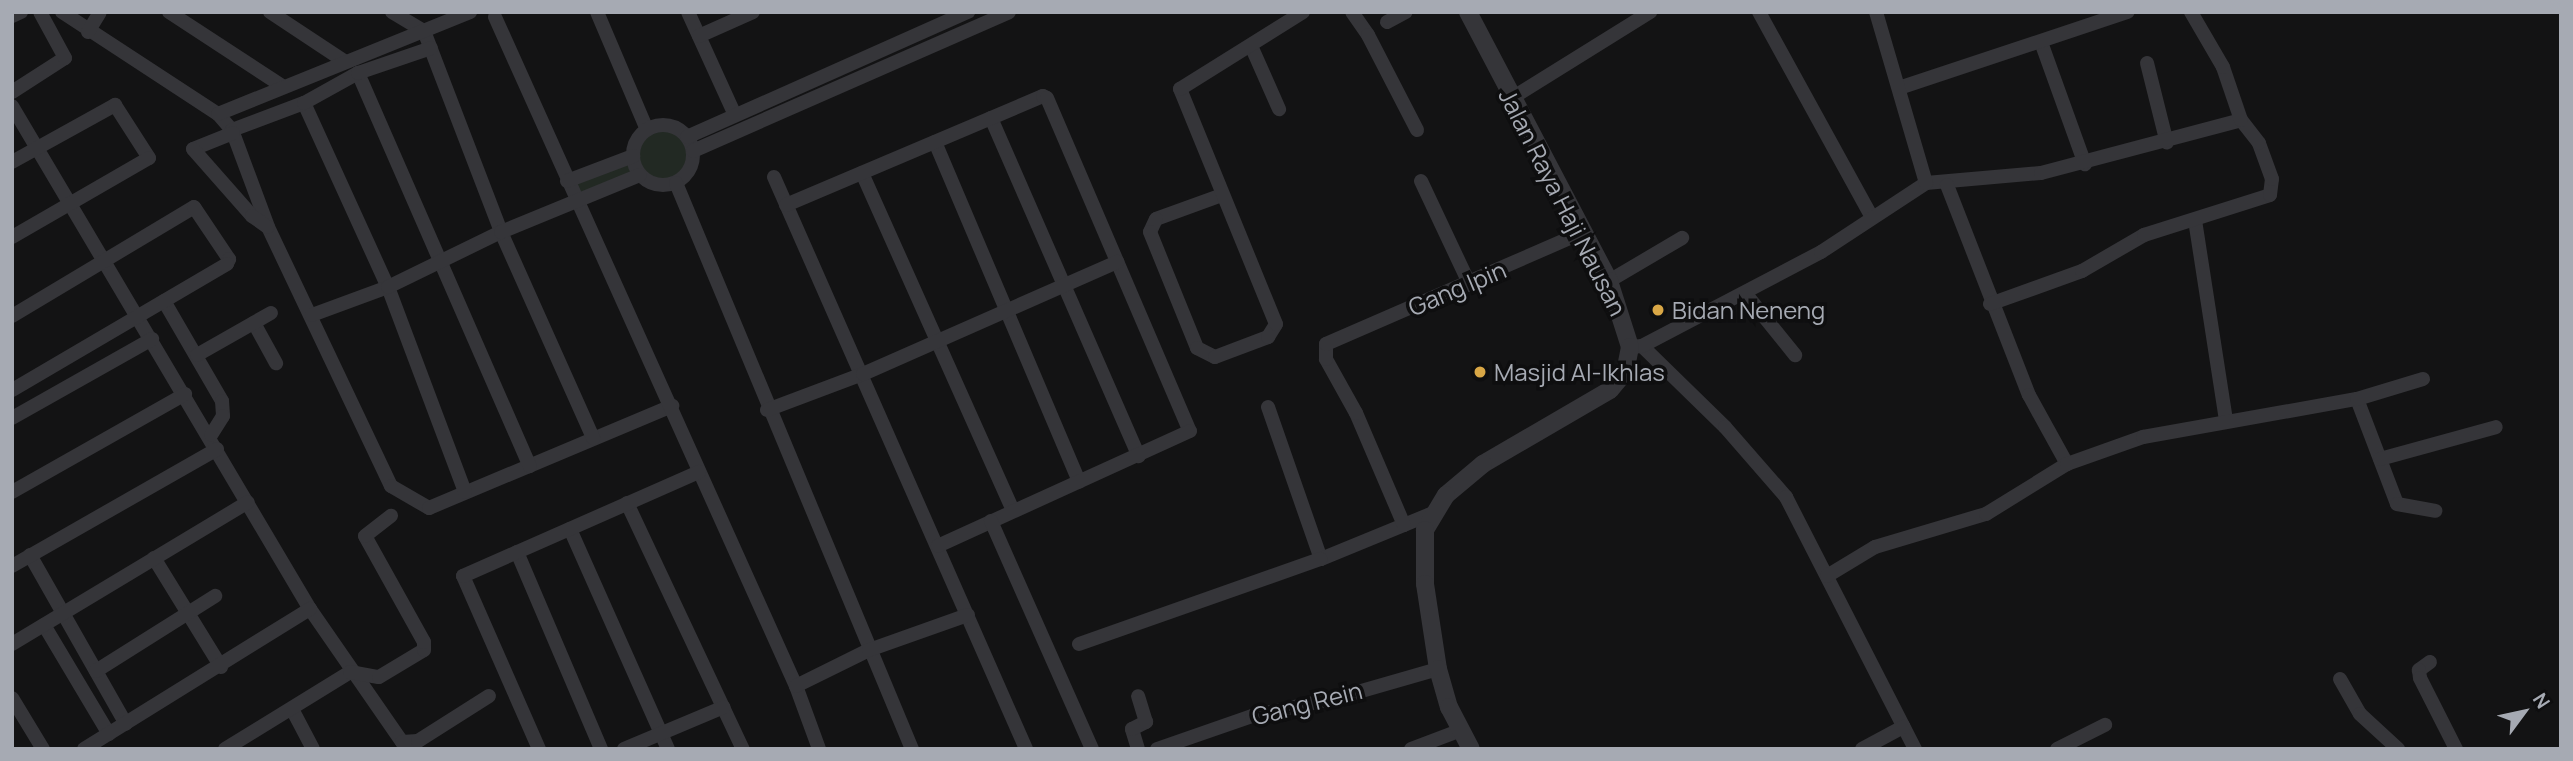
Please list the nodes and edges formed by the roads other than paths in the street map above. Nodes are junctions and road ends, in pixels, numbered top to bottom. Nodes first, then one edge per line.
1 (21, 12) edge
2 (40, 12) edge
3 (62, 12) edge
4 (100, 12) edge
5 (170, 12) edge
6 (270, 12) edge
7 (393, 12) edge
8 (470, 12) edge
9 (480, 12) edge
10 (597, 12) edge
11 (688, 12) edge
12 (753, 12) edge
13 (968, 12) edge
14 (1009, 12) edge
15 (1303, 12) edge
16 (1352, 12) edge
17 (1406, 12) edge
18 (1468, 12) edge
19 (1650, 12) edge
20 (1759, 12) edge
21 (1876, 12) edge
22 (2128, 12) edge
23 (2191, 12) edge
24 (497, 15) edge
25 (12, 16) edge
26 (1387, 22) dead end
27 (424, 31) junction
28 (88, 32) junction
29 (699, 36) junction
30 (2041, 42) junction
31 (431, 48) junction
32 (1252, 48) junction
33 (882, 50) junction
34 (344, 61) junction
35 (2147, 63) dead end
36 (888, 65) junction
37 (358, 73) junction
38 (282, 86) junction
39 (1899, 88) junction
40 (12, 92) edge
41 (1511, 97) junction
42 (303, 103) junction
43 (12, 106) edge
44 (1279, 109) dead end
45 (218, 114) junction
46 (735, 115) junction
47 (991, 118) junction
48 (2241, 120) junction
49 (647, 130) junction
50 (1417, 130) dead end
51 (232, 131) junction
52 (935, 142) junction
53 (2167, 143) junction
54 (690, 144) junction
55 (38, 147) junction
56 (633, 156) junction
57 (12, 162) edge
58 (2085, 164) junction
59 (862, 173) junction
60 (640, 175) junction
61 (774, 177) dead end
62 (567, 181) junction
63 (1421, 181) dead end
64 (676, 183) junction
65 (1926, 183) junction
66 (1947, 185) junction
67 (1222, 195) junction
68 (70, 201) junction
69 (576, 202) junction
70 (786, 205) junction
71 (1871, 216) junction
72 (2195, 220) junction
73 (268, 227) junction
74 (501, 232) junction
75 (1584, 232) junction
76 (12, 237) edge
77 (1682, 237) dead end
78 (105, 260) junction
79 (441, 260) junction
80 (1117, 262) junction
81 (1609, 281) junction
82 (1064, 285) junction
83 (1470, 285) junction
84 (388, 288) junction
85 (1745, 293) junction
86 (164, 301) junction
87 (1990, 304) junction
88 (1007, 310) junction
89 (271, 313) dead end
90 (312, 315) junction
91 (12, 316) edge
92 (134, 316) junction
93 (254, 323) junction
94 (152, 339) junction
95 (935, 341) junction
96 (1636, 346) junction
97 (197, 355) junction
98 (1795, 355) dead end
99 (276, 363) dead end
100 (863, 373) junction
101 (2423, 379) dead end
102 (12, 390) edge
103 (185, 394) junction
104 (2357, 399) junction
105 (672, 406) junction
106 (1268, 407) dead end
107 (767, 410) junction
108 (12, 418) edge
109 (2226, 420) junction
110 (2496, 427) dead end
111 (593, 438) junction
112 (214, 442) junction
113 (1139, 456) junction
114 (2380, 459) junction
115 (2067, 464) junction
116 (530, 466) junction
117 (699, 472) junction
118 (1079, 482) junction
119 (12, 492) edge
120 (465, 492) junction
121 (248, 502) junction
122 (627, 503) junction
123 (1013, 510) junction
124 (2435, 511) dead end
125 (1433, 513) junction
126 (391, 516) dead end
127 (991, 521) junction
128 (1404, 525) junction
129 (570, 529) junction
130 (938, 546) junction
131 (517, 552) junction
132 (30, 555) junction
133 (154, 558) junction
134 (1321, 559) junction
135 (12, 566) edge
136 (1827, 576) junction
137 (215, 596) dead end
138 (310, 609) junction
139 (63, 613) junction
140 (188, 613) junction
141 (968, 615) junction
142 (44, 625) junction
143 (12, 644) edge
144 (1079, 645) dead end
145 (869, 650) junction
146 (2430, 662) dead end
147 (221, 667) junction
148 (1438, 669) junction
149 (96, 671) junction
150 (350, 672) junction
151 (2340, 679) dead end
152 (796, 686) junction
153 (489, 696) dead end
154 (1138, 696) dead end
155 (724, 707) junction
156 (15, 708) edge
157 (292, 709) junction
158 (126, 724) junction
159 (2105, 725) dead end
160 (1903, 727) junction
161 (1461, 730) junction
162 (109, 734) junction
163 (662, 735) junction
164 (43, 749) edge
165 (84, 749) edge
166 (225, 749) edge
167 (313, 749) edge
168 (539, 749) edge
169 (601, 749) edge
170 (624, 749) edge
171 (668, 749) edge
172 (743, 749) edge
173 (819, 749) edge
174 (912, 749) edge
175 (1026, 749) edge
176 (1092, 749) edge
177 (1138, 749) edge
178 (1157, 749) edge
179 (1411, 749) edge
180 (1471, 749) edge
181 (1861, 749) edge
182 (1915, 749) edge
183 (2057, 749) edge
184 (2398, 749) edge
185 (2456, 749) edge

1 - 25 street
2 - 40 street
3 - 28 street
4 - 28 street
5 - 38 street
6 - 34 street
7 - 27 street
8 - 27 street
9 - 24 street
10 - 49 street
11 - 29 street
12 - 29 street
13 - 33 street
14 - 36 street
15 - 32 street
16 - 50 street
17 - 26 street
18 - 41 street, Jalan Raya Haji Nausan
19 - 41 street
20 - 71 street
21 - 39 street
22 - 30 street
23 - 48 street
24 - 62 street
27 - 31 street
27 - 34 street
28 - 45 street
29 - 46 street
30 - 39 street
30 - 58 street
31 - 37 street
31 - 74 street
32 - 44 street
32 - 67 street
33 - 36 street
33 - 46 street
34 - 38 street
35 - 53 street
36 - 54 street
37 - 42 street
37 - 79 street
38 - 45 street
39 - 65 street
41 - 75 street, Jalan Raya Haji Nausan
42 - 51 street
42 - 84 street
43 - 55 street
45 - 51 street
46 - 54 street
47 - 52 street
47 - 80 street
47 - 82 street
48 - 53 street
48 - 72 street
49 - 54 street
49 - 56 street
51 - 73 street
51 - 73 street
52 - 59 street
52 - 88 street
53 - 58 street
54 - 64 street
55 - 57 street
55 - 68 street
55 - 68 street
56 - 60 street
56 - 62 street
58 - 66 street
59 - 70 street
59 - 95 street
60 - 64 street
60 - 69 street
61 - 70 street
62 - 69 street
63 - 83 street
64 - 107 street
65 - 66 street
65 - 71 street
66 - 87 street
67 - 67 street
68 - 76 street
68 - 78 street
69 - 74 street
69 - 105 street
70 - 100 street
71 - 85 street
72 - 87 street
72 - 109 street
73 - 90 street
74 - 79 street
74 - 111 street
75 - 81 street, Jalan Raya Haji Nausan
75 - 83 street, Gang Ipin
77 - 81 street
78 - 86 street
78 - 91 street
78 - 92 street
79 - 84 street
79 - 116 street
80 - 82 street
80 - 113 street
81 - 96 street, Jalan Raya Haji Nausan
82 - 88 street
82 - 113 street
83 - 128 street, Gang Ipin
84 - 90 street
84 - 120 street
85 - 96 street
85 - 98 street
86 - 92 street
86 - 97 street
87 - 115 street
88 - 95 street
88 - 118 street
89 - 93 street
90 - 120 street
92 - 94 street
92 - 102 street
93 - 97 street
93 - 99 street
94 - 103 street
94 - 108 street
95 - 100 street
95 - 123 street
96 - 125 street, Jalan Raya Haji Nausan
96 - 136 street
97 - 112 street
100 - 107 street
100 - 130 street
101 - 104 street
103 - 112 street
103 - 119 street
104 - 109 street
104 - 114 street
105 - 111 street
105 - 117 street
106 - 134 street
107 - 145 street
109 - 115 street
110 - 114 street
111 - 116 street
112 - 121 street
112 - 132 street
113 - 118 street
114 - 124 street
115 - 136 street
116 - 120 street
117 - 122 street
117 - 152 street
118 - 123 street
121 - 133 street
121 - 138 street
122 - 129 street
122 - 155 street
123 - 127 street
125 - 128 street
125 - 148 street, Jalan Raya Haji Nausan
126 - 150 street
127 - 130 street
127 - 176 street
128 - 134 street
129 - 131 street
129 - 163 street
130 - 141 street
131 - 168 street
131 - 169 street
132 - 135 street
132 - 139 street
133 - 139 street
133 - 140 street
134 - 144 street
136 - 160 street
137 - 140 street
138 - 147 street
138 - 150 street
139 - 142 street
139 - 149 street
140 - 147 street
140 - 149 street
141 - 145 street
141 - 175 street
142 - 143 street
142 - 162 street
145 - 152 street
145 - 174 street
146 - 185 street
147 - 158 street
148 - 161 street, Jalan Raya Haji Nausan
148 - 178 street, Gang Rein
149 - 158 street
150 - 153 street
150 - 157 street
151 - 184 street
152 - 173 street
154 - 177 street
155 - 163 street
155 - 172 street
156 - 164 street
157 - 166 street
157 - 167 street
158 - 162 street
159 - 183 street
160 - 181 street
160 - 182 street
161 - 179 street
161 - 180 street, Jalan Raya Haji Nausan
162 - 165 street
163 - 170 street
163 - 171 street

